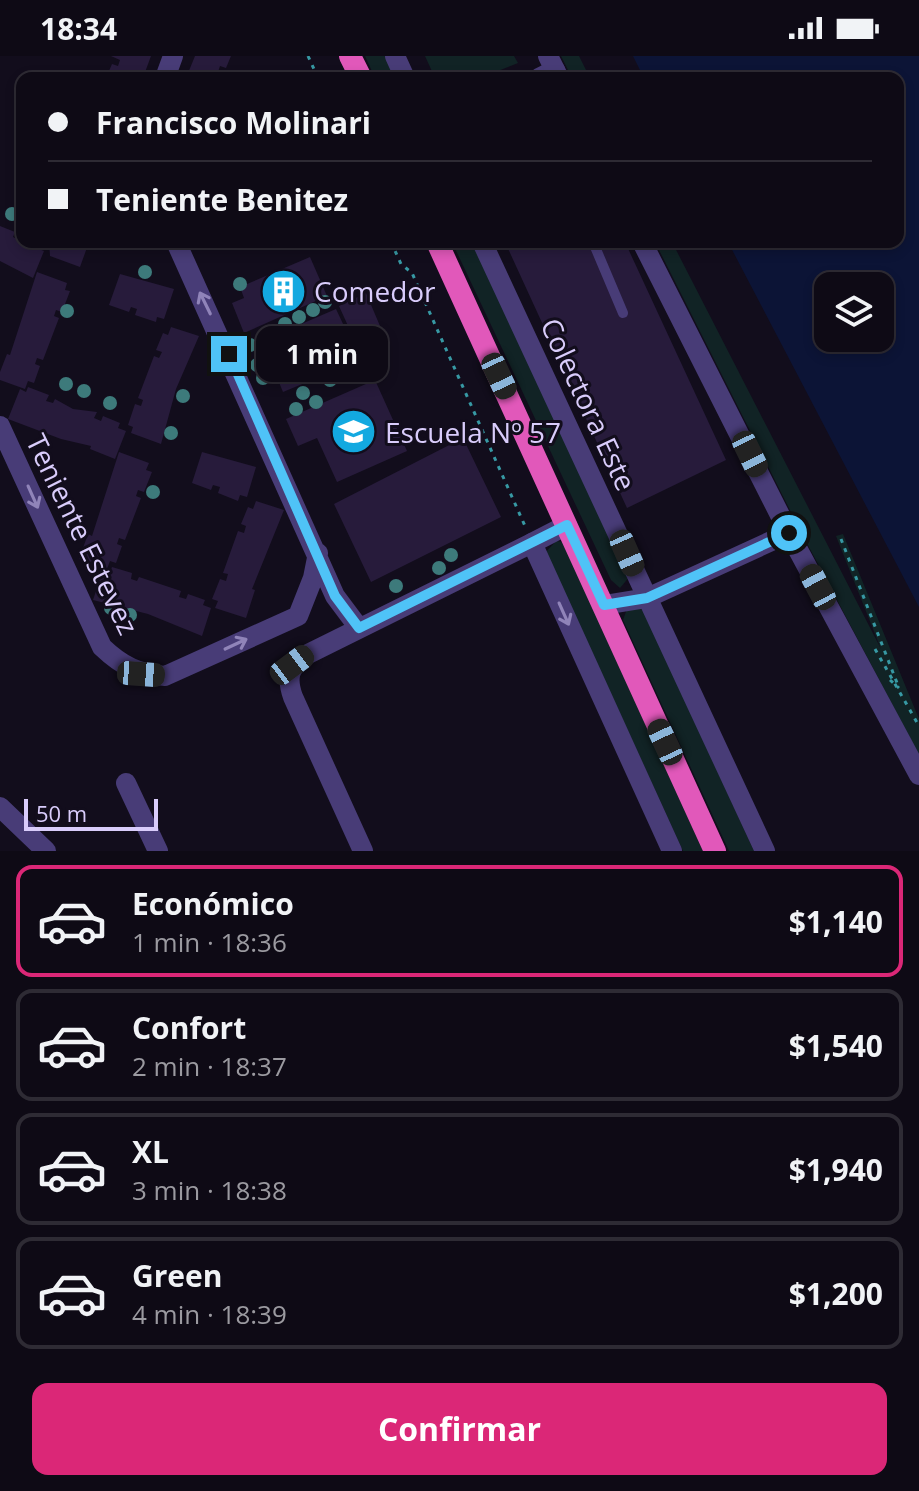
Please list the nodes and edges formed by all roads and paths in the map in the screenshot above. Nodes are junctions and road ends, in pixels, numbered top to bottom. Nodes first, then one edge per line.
1 (179, 248) edge
2 (394, 248) edge
3 (440, 248) edge
4 (485, 248) edge
5 (596, 248) edge
6 (645, 248) edge
7 (623, 313) dead end
8 (0, 426) edge
9 (567, 525) junction
10 (789, 533) junction
11 (841, 539) dead end
12 (532, 543) junction
13 (318, 553) junction
14 (647, 598) junction
15 (339, 604) junction
16 (604, 605) junction
17 (298, 616) junction
18 (359, 628) junction
19 (875, 649) dead end
20 (899, 688) junction
21 (919, 726) edge
22 (919, 775) edge
23 (126, 783) dead end
24 (0, 807) edge
25 (46, 851) edge
26 (158, 851) edge
27 (363, 851) edge
28 (672, 851) edge
29 (715, 851) edge
30 (765, 851) edge

13 -> 1 street
2 - 12 path
3 - 9 highway
4 - 14 street, Colectora Este
5 - 7 lane
6 - 10 street
8 -> 17 street, Teniente Estevez
9 - 12 street
9 - 16 highway
10 - 14 street
10 - 22 street
11 - 20 path
12 - 18 street
12 -> 28 street
13 - 15 street
13 - 17 street
14 - 16 street
14 - 30 street, Colectora Este
15 - 17 street
15 - 18 street
16 - 29 highway
18 - 27 street
19 - 20 path
20 - 21 path
23 - 26 street
24 - 25 street

